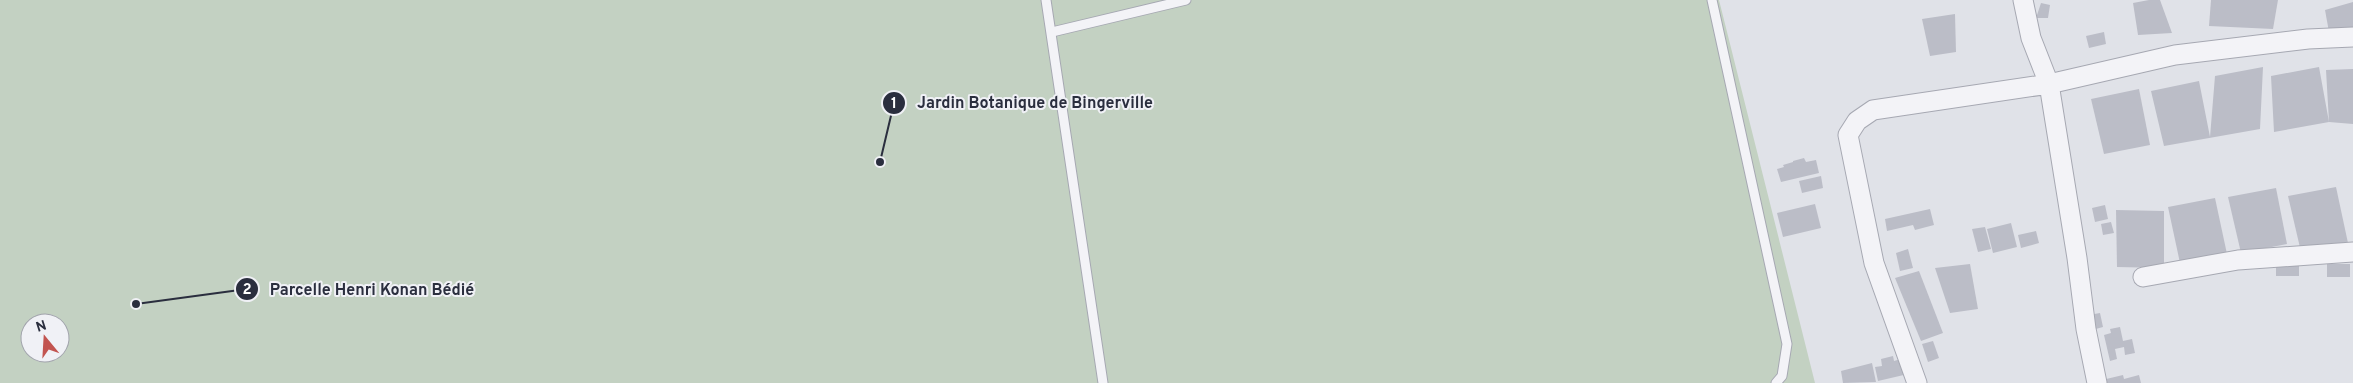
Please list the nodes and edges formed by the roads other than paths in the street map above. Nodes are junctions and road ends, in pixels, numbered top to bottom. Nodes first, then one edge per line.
1 (1046, 0) edge
2 (1186, 0) edge
3 (1712, 0) edge
4 (2023, 0) edge
5 (1052, 32) junction
6 (2353, 37) edge
7 (2049, 84) junction
8 (2353, 252) edge
9 (2143, 277) dead end
10 (1103, 383) edge
11 (1776, 383) edge
12 (1917, 383) edge
13 (2097, 383) edge

1 - 5 lane
2 - 5 lane
3 - 11 lane
4 - 7 street
5 - 10 lane
6 - 7 street
7 - 12 street
7 - 13 street
8 - 9 street

